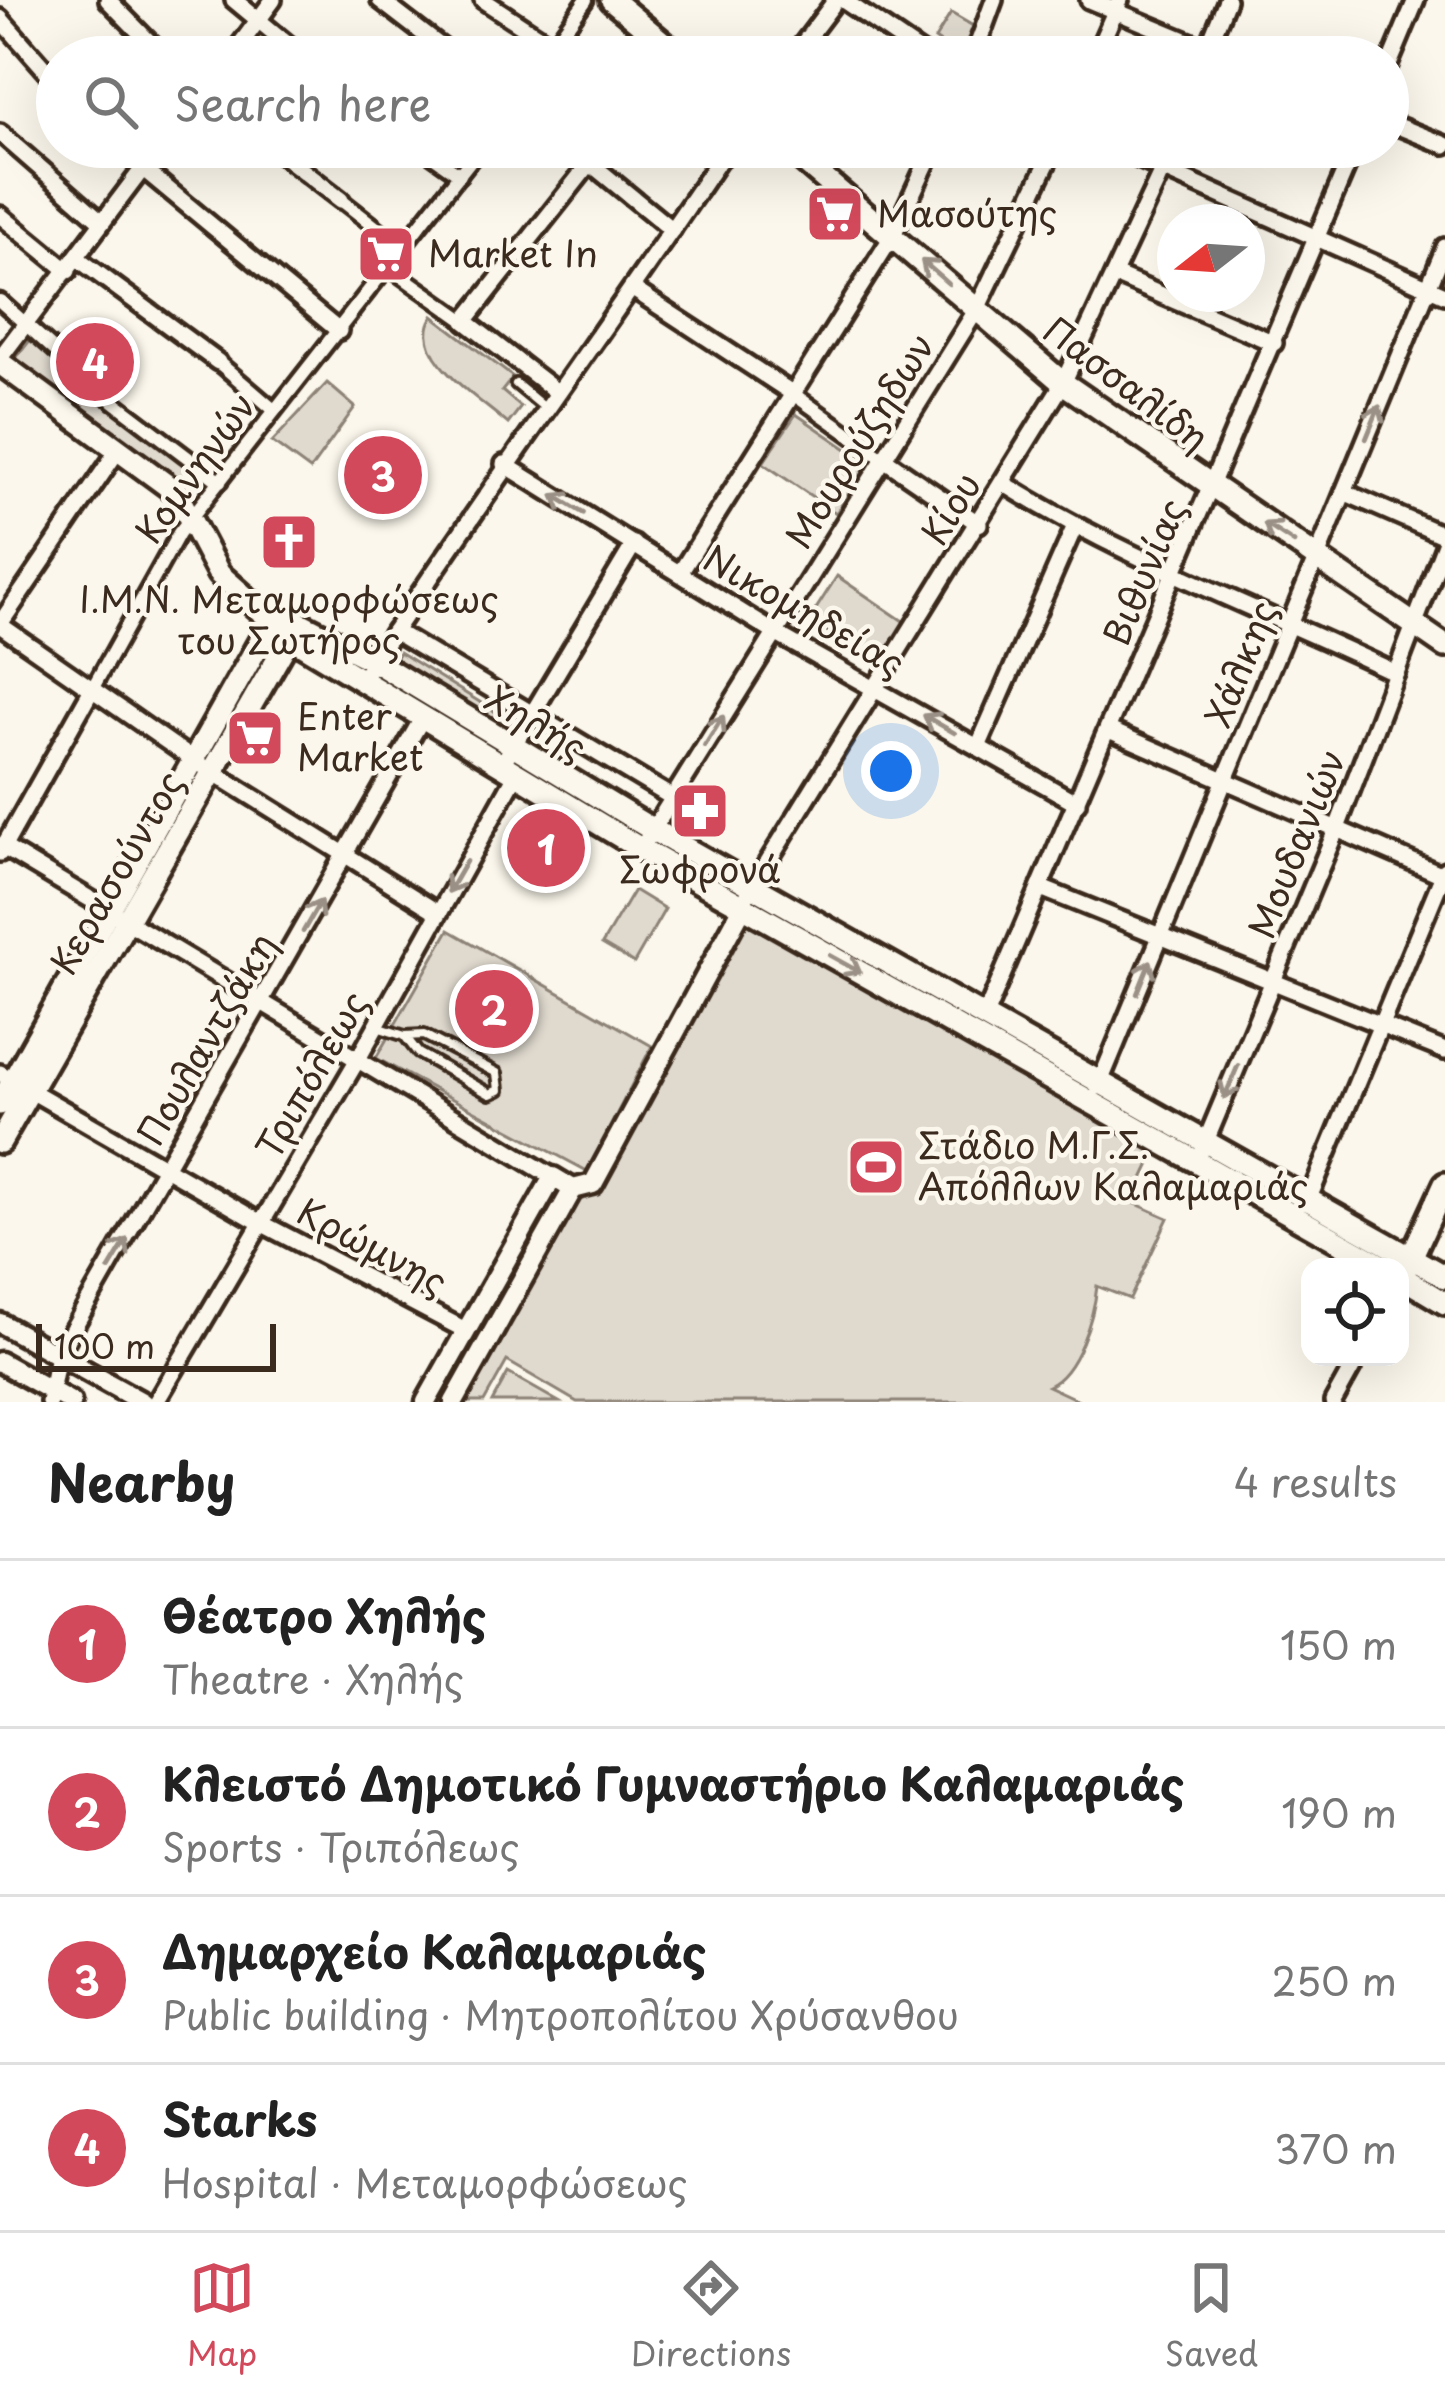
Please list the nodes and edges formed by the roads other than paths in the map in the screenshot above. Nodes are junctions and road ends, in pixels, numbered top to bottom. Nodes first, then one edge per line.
1 (108, 0) edge
2 (234, 0) edge
3 (273, 0) edge
4 (380, 0) edge
5 (483, 0) edge
6 (586, 0) edge
7 (611, 0) edge
8 (840, 0) edge
9 (994, 0) edge
10 (1089, 0) edge
11 (1227, 0) edge
12 (1416, 0) edge
13 (1118, 5) edge
14 (0, 18) edge
15 (256, 22) junction
16 (143, 36) edge
17 (246, 36) edge
18 (274, 36) edge
19 (427, 36) edge
20 (530, 36) edge
21 (560, 36) edge
22 (655, 36) edge
23 (810, 36) edge
24 (895, 36) edge
25 (981, 36) edge
26 (1104, 36) edge
27 (1175, 36) edge
28 (1213, 36) edge
29 (1401, 36) edge
30 (36, 59) edge
31 (1409, 130) edge
32 (0, 133) edge
33 (1445, 145) edge
34 (36, 164) edge
35 (40, 168) edge
36 (136, 168) edge
37 (142, 168) edge
38 (299, 168) edge
39 (450, 168) edge
40 (465, 168) edge
41 (586, 168) edge
42 (596, 168) edge
43 (714, 168) edge
44 (812, 168) edge
45 (924, 168) edge
46 (1045, 168) edge
47 (1160, 168) edge
48 (1346, 168) edge
49 (1165, 170) junction
50 (139, 171) junction
51 (460, 175) junction
52 (340, 200) joint
53 (0, 214) edge
54 (102, 222) junction
55 (672, 230) junction
56 (893, 235) junction
57 (1317, 238) junction
58 (1445, 247) edge
59 (405, 250) junction
60 (72, 265) junction
61 (390, 268) junction
62 (1118, 276) junction
63 (1428, 288) junction
64 (633, 290) junction
65 (1445, 296) edge
66 (0, 302) edge
67 (977, 309) junction
68 (465, 321) junction
69 (28, 323) junction
70 (339, 331) junction
71 (1274, 343) junction
72 (0, 361) edge
73 (218, 362) joint
74 (1063, 383) junction
75 (515, 384) dead end
76 (557, 392) junction
77 (792, 393) junction
78 (545, 408) junction
79 (274, 410) junction
80 (118, 451) junction
81 (884, 459) junction
82 (504, 464) junction
83 (220, 482) junction
84 (1003, 483) junction
85 (1213, 490) junction
86 (1344, 492) junction
87 (191, 519) junction
88 (979, 524) junction
89 (1074, 528) junction
90 (1445, 540) edge
91 (634, 544) junction
92 (1317, 558) junction
93 (680, 573) junction
94 (1175, 577) junction
95 (274, 617) junction
96 (1290, 623) junction
97 (0, 624) edge
98 (1414, 625) junction
99 (394, 631) junction
100 (775, 634) junction
101 (290, 637) junction
102 (1445, 646) edge
103 (368, 670) junction
104 (1396, 673) junction
105 (876, 688) junction
106 (92, 691) junction
107 (423, 717) junction
108 (530, 717) junction
109 (1109, 730) junction
110 (978, 747) junction
111 (510, 764) junction
112 (204, 767) junction
113 (1226, 778) junction
114 (673, 798) junction
115 (1077, 803) junction
116 (1337, 828) junction
117 (647, 839) junction
118 (1, 848) edge
119 (346, 855) junction
120 (1444, 874) edge
121 (1041, 887) junction
122 (747, 897) junction
123 (437, 912) junction
124 (119, 916) junction
125 (1161, 936) junction
126 (1274, 982) junction
127 (262, 1002) junction
128 (985, 1018) junction
129 (1381, 1026) junction
130 (376, 1027) junction
131 (405, 1036) junction
132 (1445, 1051) edge
133 (358, 1059) junction
134 (14, 1081) edge
135 (1096, 1094) junction
136 (0, 1104) edge
137 (0, 1142) edge
138 (1201, 1153) junction
139 (168, 1169) junction
140 (553, 1177) junction
141 (1445, 1184) edge
142 (573, 1189) junction
143 (1307, 1203) junction
144 (261, 1223) junction
145 (1377, 1258) edge
146 (1381, 1258) edge
147 (1407, 1258) edge
148 (1409, 1273) edge
149 (1445, 1277) edge
150 (1409, 1278) edge
151 (1445, 1303) edge
152 (0, 1323) edge
153 (467, 1331) junction
154 (58, 1355) junction
155 (0, 1362) edge
156 (1353, 1366) edge
157 (58, 1399) edge
158 (430, 1401) edge
159 (142, 1402) edge
160 (156, 1402) edge
161 (454, 1402) edge
162 (1334, 1402) edge

1 - 16 street
2 - 15 street
3 - 15 street
4 - 19 street
5 - 20 street
6 - 21 street
7 - 22 main road
8 - 23 street
8 - 24 street
9 - 25 street
10 - 13 street
11 - 28 street
12 - 29 street
13 - 26 street
13 - 27 street
14 - 30 street
15 - 17 street
15 - 18 street
31 - 33 street
32 - 34 street
35 - 54 street
36 - 50 street
37 - 50 street
38 - 52 street
39 - 51 street
40 - 51 street, Κομνηνών
41 - 68 street
42 - 55 street
43 - 55 street
44 - 56 main road, Πασσαλίδη
45 - 56 street
46 - 67 street, Μουρούζηδων
47 - 49 street
48 - 57 street, Βιθυνίας
49 - 57 street
49 - 62 street, Κίου
50 - 54 street
50 - 70 street
51 - 59 street, Κομνηνών
52 - 59 street
53 - 60 street
54 - 60 street
55 - 64 street
67 -> 56 main road, Πασσαλίδη
56 - 77 street
57 - 63 street
57 - 71 street, Βιθυνίας
58 - 63 street, Χάλκης
59 - 61 street, Κομνηνών
60 - 69 street
60 - 73 street
61 - 68 street
61 - 70 street, Κομνηνών
62 - 71 street
62 - 74 street, Κίου
63 - 65 street
86 -> 63 street, Χάλκης
64 - 76 street
64 - 77 street
66 - 69 street
67 - 74 main road, Πασσαλίδη
67 - 81 street, Μουρούζηδων
68 - 76 street
69 - 72 street
69 - 83 street
70 - 79 street, Κομνηνών
71 - 85 street, Βιθυνίας
72 - 80 main road
73 - 79 street
74 - 84 street, Κίου
74 - 85 main road, Πασσαλίδη
75 - 78 lane
76 - 78 street
77 - 81 street
77 - 93 street
78 - 82 street
79 - 83 street, Κομνηνών
80 - 87 main road
80 - 97 street
81 - 88 street
81 - 100 street, Μουρούζηδων
91 -> 82 street, Νικομηδείας
82 - 99 street
83 - 87 street, Κομνηνών
84 - 88 street, Κίου
84 - 89 street
92 -> 85 main road, Πασσαλίδη
85 - 94 street, Βιθυνίας
86 - 90 street
86 - 92 street, Χάλκης
87 - 95 main road
87 - 106 street, Κομνηνών
88 - 105 street, Κίου
89 - 94 street
89 - 110 street
90 - 98 street, Μουδανιών
91 - 93 street, Νικομηδείας
91 - 108 street, Τριπόλεως
92 - 96 street, Χάλκης
92 - 98 main road, Πασσαλίδη
93 - 100 street, Νικομηδείας
94 - 96 street
94 - 109 street, Βιθυνίας
95 - 101 main road, Χηλής
95 - 103 main road, Χηλής
95 - 112 main road, Κερασούντος
96 - 104 street
96 - 113 street, Χάλκης
97 - 106 street
98 - 102 main road, Πασσαλίδη
98 - 104 street, Μουδανιών
99 - 103 street
99 - 108 street
100 - 105 street, Νικομηδείας
114 -> 100 street, Μουρούζηδων
101 - 103 main road, Χηλής
101 - 112 main road, Κερασούντος
103 - 107 main road, Χηλής
103 - 111 main road, Χηλής
104 - 116 street, Μουδανιών
110 -> 105 street, Νικομηδείας
105 - 122 street, Κίου
106 - 112 street
106 - 118 street, Κομνηνών
107 - 111 main road, Χηλής
107 - 119 street, Πουλαντζάκη
108 - 111 street, Τριπόλεως
108 - 114 street
109 - 113 street
109 - 115 street, Βιθυνίας
110 - 115 street, Νικομηδείας
111 - 117 main road, Χηλής
111 -> 123 street, Τριπόλεως
112 - 119 street
112 - 124 main road, Κερασούντος
113 - 116 street
113 - 125 street, Χάλκης
114 - 117 street, Μουρούζηδων
115 - 121 street, Βιθυνίας
116 - 120 street
116 - 126 street, Μουδανιών
117 - 122 main road, Χηλής
118 - 124 street
119 - 123 street
127 -> 119 street, Πουλαντζάκη
120 - 129 street
121 - 125 street
121 - 128 street, Βιθυνίας
122 - 128 main road, Χηλής
122 -> 135 main road, Χηλής
122 - 142 street
123 - 130 street, Τριπόλεως
124 - 127 street
124 - 134 main road, Κερασούντος
125 - 126 street
135 -> 125 street, Χάλκης
126 - 129 street
126 -> 138 street, Μουδανιών
127 - 133 street
127 - 139 street, Πουλαντζάκη
128 - 135 main road, Χηλής
129 - 132 street
129 - 143 street
130 - 131 lane
130 - 133 street, Τριπόλεως
131 - 131 lane
133 - 140 street
133 - 144 street, Τριπόλεως
134 - 136 main road, Κερασούντος
134 - 137 main road, Κερασούντος
134 - 139 street, Κρώμνης
135 - 138 main road, Χηλής
138 - 143 main road, Χηλής
138 - 145 main road, Χηλής
139 - 144 street, Κρώμνης
154 -> 139 street, Πουλαντζάκη
140 - 142 street
140 - 153 street
141 - 147 main road
142 - 161 street
143 - 146 main road, Χηλής
144 - 153 street, Κρώμνης
144 - 160 street, Τριπόλεως
148 - 149 main road, Χηλής
150 - 151 main road, Χηλής
152 - 154 street
153 - 158 street
154 - 157 street, Πουλαντζάκη
154 - 159 street
155 - 157 street
156 - 162 street

